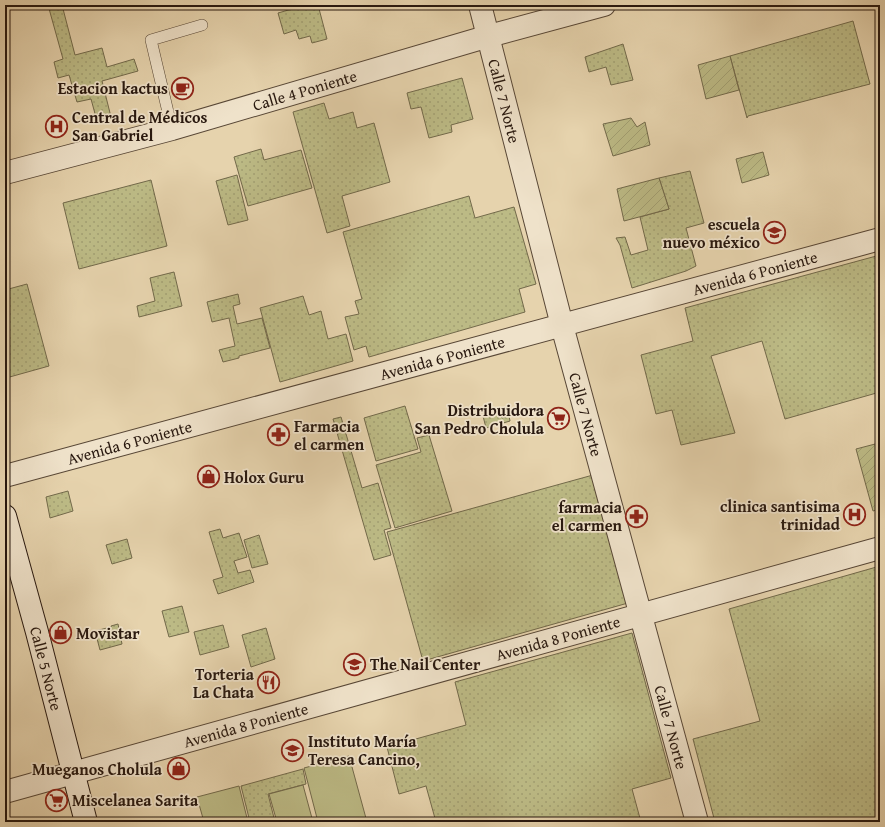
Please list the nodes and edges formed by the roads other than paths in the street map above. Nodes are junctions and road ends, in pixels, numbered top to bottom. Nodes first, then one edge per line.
1 (480, 5) edge
2 (604, 5) edge
3 (202, 25) dead end
4 (489, 36) junction
5 (172, 129) junction
6 (5, 173) edge
7 (880, 239) edge
8 (563, 326) junction
9 (5, 476) edge
10 (5, 516) edge
11 (880, 548) edge
12 (641, 615) junction
13 (74, 773) junction
14 (5, 792) edge
15 (86, 822) edge
16 (697, 822) edge

1 - 4 street, Calle 7 Norte
2 - 4 street, Calle 4 Poniente
3 - 5 lane
4 - 5 street, Calle 4 Poniente
4 - 8 street, Calle 7 Norte
5 - 6 street, Calle 4 Poniente
7 - 8 street, Avenida 6 Poniente
8 - 9 street, Avenida 6 Poniente
8 - 12 street, Calle 7 Norte
10 - 13 street, Calle 5 Norte
11 - 12 street, Avenida 8 Poniente
12 - 13 street, Avenida 8 Poniente
12 - 16 street, Calle 7 Norte
13 - 14 street, Avenida 8 Poniente
13 - 15 street, Calle 5 Norte

